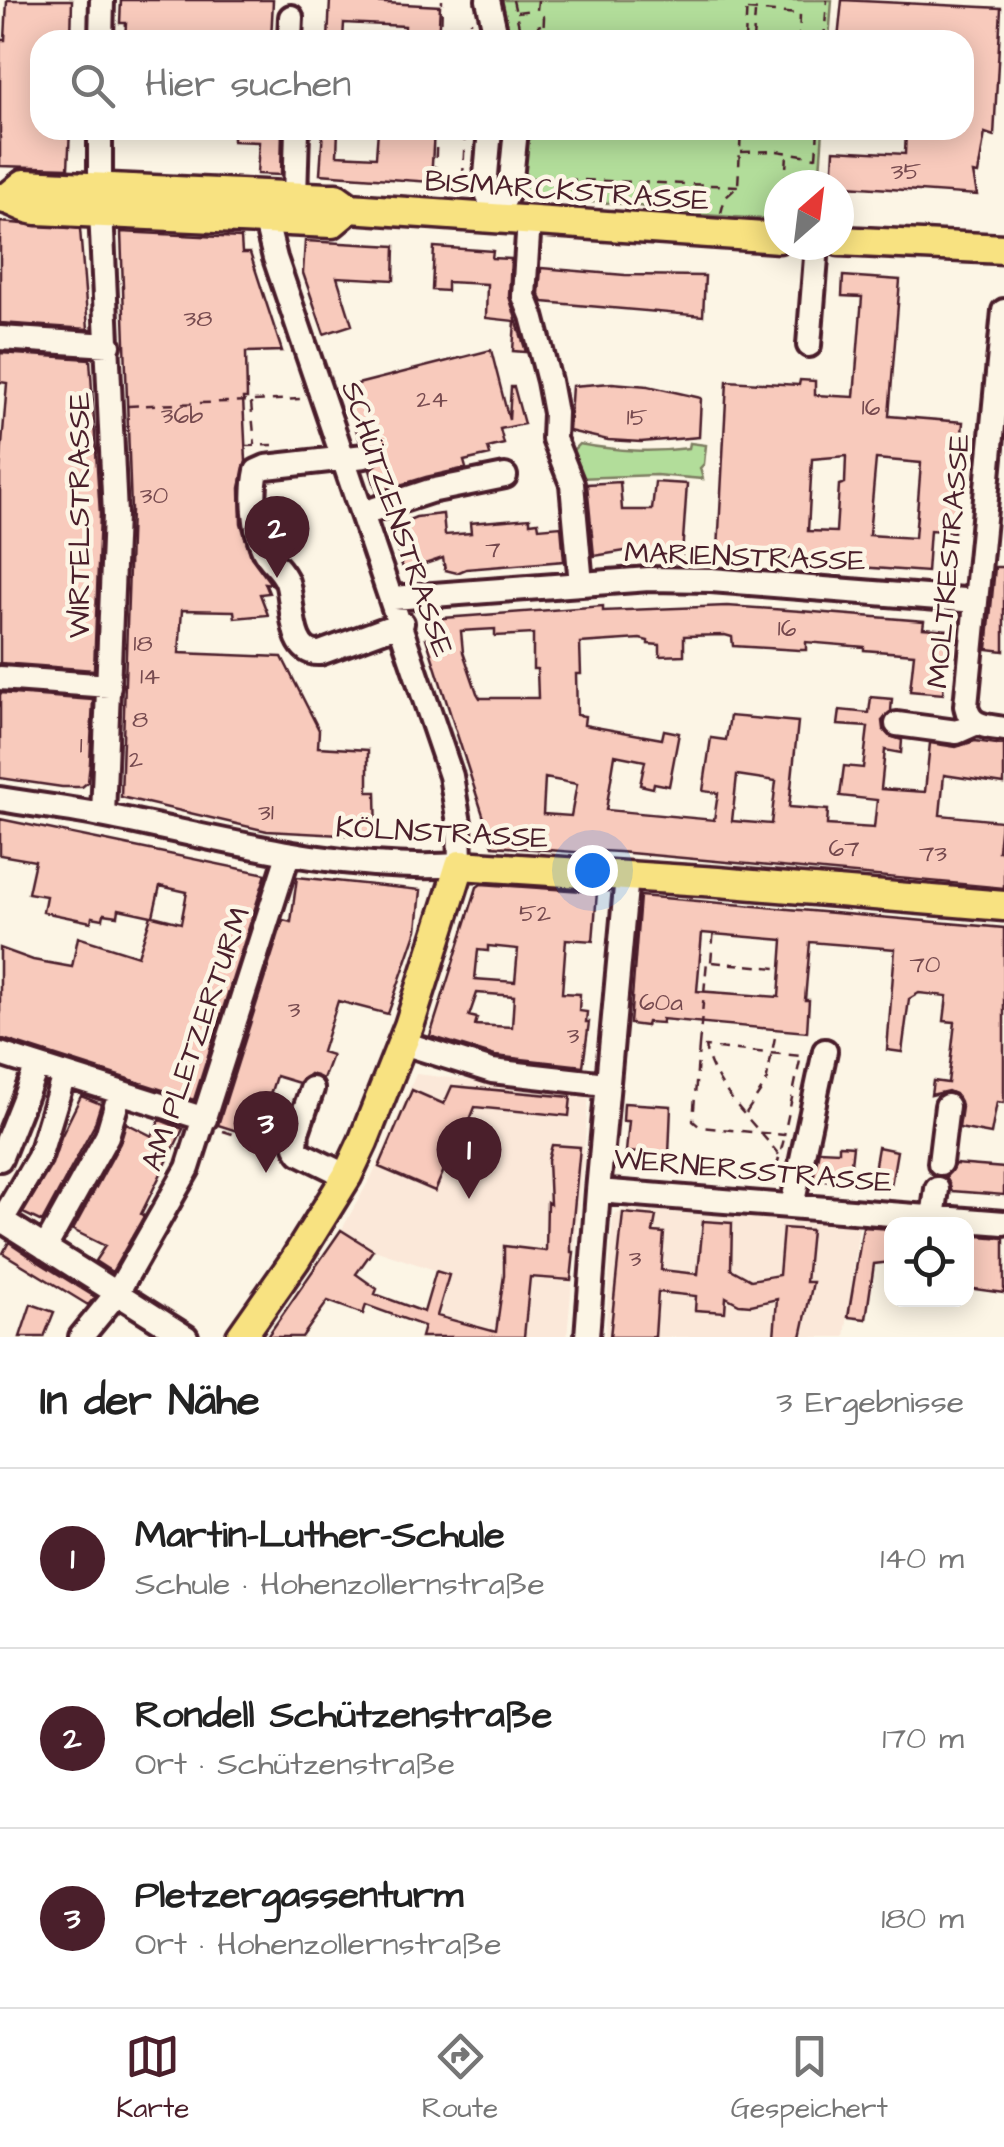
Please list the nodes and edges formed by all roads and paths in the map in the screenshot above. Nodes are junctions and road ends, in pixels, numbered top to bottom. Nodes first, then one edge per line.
1 (102, 0) edge
2 (442, 0) edge
3 (513, 0) edge
4 (538, 0) edge
5 (748, 0) edge
6 (827, 0) edge
7 (480, 6) edge
8 (537, 10) junction
9 (747, 10) junction
10 (755, 11) junction
11 (516, 12) junction
12 (542, 25) junction
13 (101, 30) edge
14 (441, 30) edge
15 (473, 30) edge
16 (491, 30) edge
17 (520, 30) edge
18 (526, 30) edge
19 (542, 30) edge
20 (746, 30) edge
21 (754, 30) edge
22 (799, 30) edge
23 (825, 30) edge
24 (100, 140) edge
25 (297, 140) edge
26 (437, 140) edge
27 (467, 140) edge
28 (487, 140) edge
29 (515, 140) edge
30 (741, 140) edge
31 (817, 140) edge
32 (740, 152) junction
33 (787, 152) junction
34 (816, 156) junction
35 (786, 170) edge
36 (820, 170) edge
37 (474, 177) junction
38 (530, 178) dead end
39 (439, 184) junction
40 (738, 186) junction
41 (296, 197) junction
42 (4, 198) edge
43 (100, 201) junction
44 (262, 208) junction
45 (350, 208) junction
46 (413, 213) junction
47 (495, 218) junction
48 (529, 220) junction
49 (716, 234) junction
50 (764, 237) edge
51 (854, 242) edge
52 (1004, 249) edge
53 (816, 260) edge
54 (1004, 311) edge
55 (0, 338) edge
56 (109, 345) junction
57 (809, 345) dead end
58 (322, 397) junction
59 (251, 403) junction
60 (112, 406) junction
61 (353, 453) junction
62 (257, 471) junction
63 (505, 476) dead end
64 (995, 478) edge
65 (363, 513) junction
66 (581, 584) junction
67 (393, 598) junction
68 (976, 601) junction
69 (402, 623) junction
70 (0, 678) edge
71 (109, 686) junction
72 (897, 724) dead end
73 (976, 724) junction
74 (1004, 729) edge
75 (0, 799) edge
76 (102, 815) junction
77 (288, 854) junction
78 (460, 865) junction
79 (627, 876) junction
80 (1004, 906) edge
81 (714, 928) dead end
82 (711, 962) junction
83 (776, 968) dead end
84 (775, 1037) dead end
85 (403, 1043) junction
86 (702, 1046) junction
87 (825, 1052) dead end
88 (0, 1054) edge
89 (774, 1054) junction
90 (37, 1066) junction
91 (64, 1075) junction
92 (606, 1084) junction
93 (312, 1089) dead end
94 (120, 1092) junction
95 (947, 1106) dead end
96 (746, 1114) junction
97 (204, 1122) junction
98 (762, 1133) junction
99 (276, 1152) dead end
100 (779, 1155) dead end
101 (0, 1158) edge
102 (940, 1163) dead end
103 (347, 1176) junction
104 (936, 1190) dead end
105 (598, 1191) junction
106 (792, 1206) junction
107 (922, 1217) edge
108 (934, 1217) edge
109 (1, 1219) edge
110 (974, 1221) edge
111 (1004, 1223) edge
112 (45, 1248) junction
113 (117, 1293) junction
114 (81, 1337) edge
115 (186, 1337) edge
116 (241, 1337) edge
117 (587, 1337) edge

1 - 13 street
2 - 14 path
3 - 11 path
4 - 8 path
5 - 9 path
6 - 23 path
7 - 15 path
7 - 16 street
8 - 11 path
8 - 12 path
9 - 10 path
9 - 20 path
10 - 21 path
10 - 22 path
11 - 17 path
12 - 18 path
12 - 19 path
24 - 43 street, WIRTELSTRASSE
25 - 41 street
26 - 39 path
27 - 37 path
28 - 37 street
29 - 47 street
30 - 32 path
31 - 34 path
32 - 33 path
32 - 40 path
33 - 34 path
33 - 35 path
34 - 36 path
37 - 39 path
37 - 47 street
38 - 40 path
39 - 46 path
40 - 49 path
41 - 44 main road, BISMARCKSTRASSE
41 - 45 main road, BISMARCKSTRASSE
42 - 43 main road
43 - 44 main road
43 - 56 street, WIRTELSTRASSE
44 - 45 main road, BISMARCKSTRASSE
44 - 58 street, SCHÜTZENSTRASSE
45 - 46 main road, BISMARCKSTRASSE
46 - 47 main road, BISMARCKSTRASSE
47 - 48 main road, BISMARCKSTRASSE
48 - 49 main road, BISMARCKSTRASSE
48 - 66 street
49 - 50 main road, BISMARCKSTRASSE
51 - 52 main road
53 - 57 street
54 - 64 street, MOLTKESTRASSE
55 - 56 street
56 - 60 street, WIRTELSTRASSE
58 - 59 path
58 - 61 street, SCHÜTZENSTRASSE
59 - 60 path
59 - 62 path
60 - 71 street, WIRTELSTRASSE
61 - 62 street
61 - 65 street, SCHÜTZENSTRASSE
62 - 69 street
63 - 65 street
64 - 68 street, MOLTKESTRASSE
65 - 67 street, SCHÜTZENSTRASSE
66 - 67 street, MARIENSTRASSE
66 - 68 street, MARIENSTRASSE
67 - 69 street, SCHÜTZENSTRASSE
68 - 73 street, MOLTKESTRASSE
69 - 78 street, SCHÜTZENSTRASSE
70 - 71 street
71 - 76 street, WIRTELSTRASSE
72 - 73 street
73 - 74 street, MOLTKESTRASSE
75 - 76 street, KÖLNSTRASSE
76 - 77 street, KÖLNSTRASSE
77 - 78 street, KÖLNSTRASSE
77 - 97 street, AM PLETZERTURM
78 - 79 main road, KÖLNSTRASSE
78 - 85 main road
79 - 80 main road, KÖLNSTRASSE
79 - 92 street, WERNERSSTRASSE
81 - 82 path
82 - 83 path
82 - 86 path
84 - 89 path
85 - 92 street
85 - 103 main road
86 - 89 path
86 - 96 path
86 - 98 path
87 - 106 street
88 - 90 street
89 - 96 path
89 - 98 path
90 - 91 street
90 - 101 street
91 - 94 street
91 - 109 street
92 - 105 street, WERNERSSTRASSE
93 - 103 street
94 - 97 street
94 - 112 street
95 - 102 street
96 - 98 path
97 - 99 path
97 - 113 street, AM PLETZERTURM
98 - 100 path
103 - 116 main road
104 - 108 street
105 - 106 street, WERNERSSTRASSE
105 - 117 street
106 - 107 street, WERNERSSTRASSE
109 - 112 street
110 - 111 street, WERNERSSTRASSE
112 - 113 street
113 - 114 street, AM PLETZERTURM
113 - 115 street

